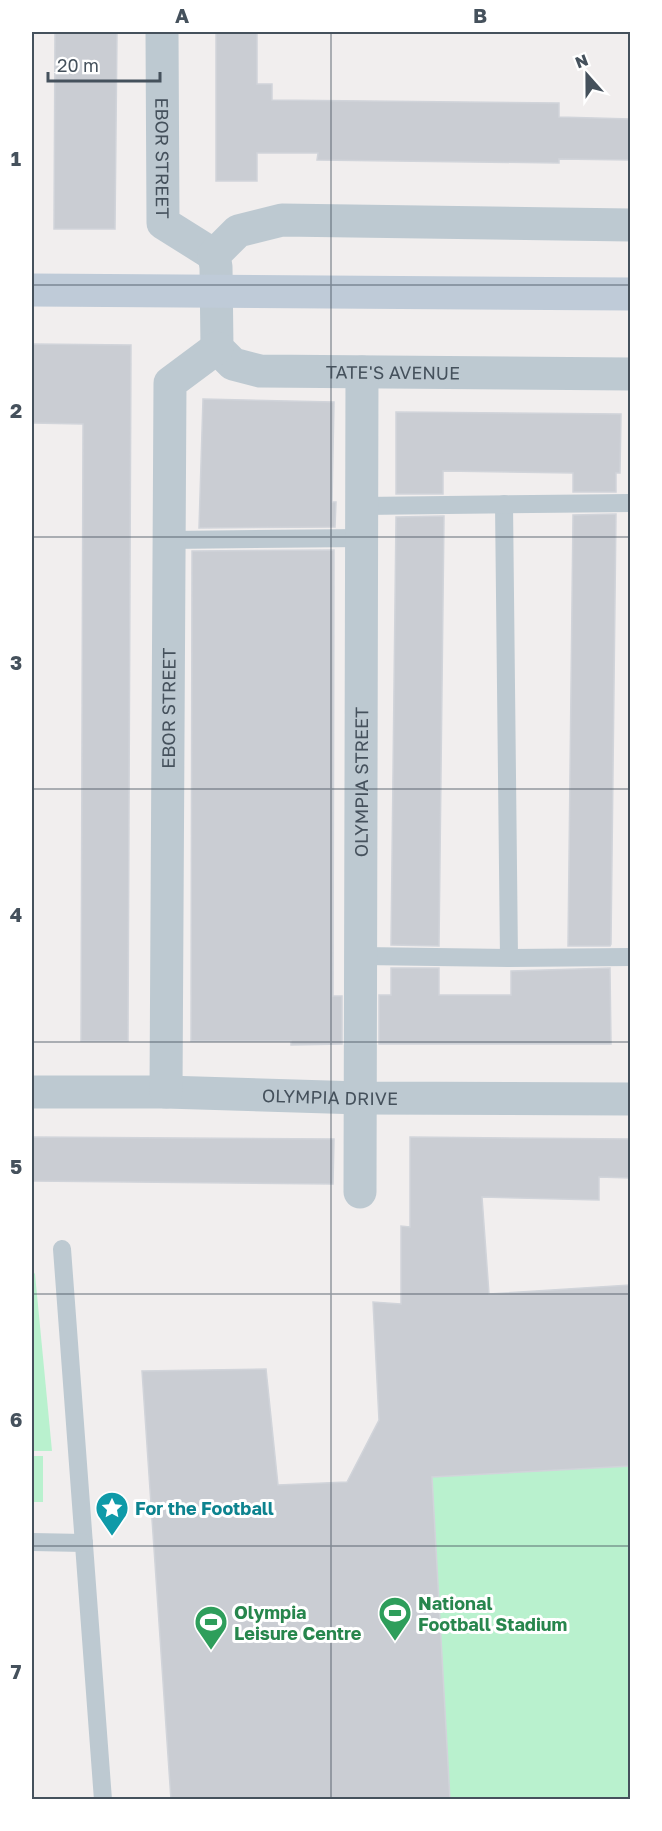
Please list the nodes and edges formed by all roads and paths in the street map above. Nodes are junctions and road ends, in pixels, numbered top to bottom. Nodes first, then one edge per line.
1 (162, 32) edge
2 (630, 225) edge
3 (214, 255) junction
4 (32, 290) edge
5 (217, 292) junction
6 (630, 294) edge
7 (218, 348) junction
8 (362, 372) junction
9 (630, 374) edge
10 (630, 503) edge
11 (504, 504) junction
12 (362, 506) junction
13 (362, 538) junction
14 (169, 540) junction
15 (362, 956) junction
16 (630, 957) edge
17 (508, 958) junction
18 (32, 1092) edge
19 (166, 1092) junction
20 (361, 1098) junction
21 (630, 1099) edge
22 (360, 1192) dead end
23 (62, 1249) dead end
24 (32, 1542) edge
25 (84, 1543) junction
26 (103, 1800) edge

1 - 3 street, EBOR STREET
2 - 3 street
3 - 5 street
4 - 5 street
5 - 6 street
5 - 7 street
7 - 8 street, TATE'S AVENUE
7 - 14 street, EBOR STREET
8 - 9 street, TATE'S AVENUE
8 - 12 street, OLYMPIA STREET
10 - 11 lane
11 - 12 lane
11 - 17 lane
12 - 13 street, OLYMPIA STREET
13 - 14 lane
13 - 15 street, OLYMPIA STREET
14 - 19 street, EBOR STREET
15 - 17 lane
15 - 20 street, OLYMPIA STREET
16 - 17 lane
18 - 19 street, OLYMPIA DRIVE
19 - 20 street, OLYMPIA DRIVE
20 - 21 street, OLYMPIA DRIVE
20 - 22 street, OLYMPIA STREET
23 - 25 lane
24 - 25 lane
25 - 26 lane

